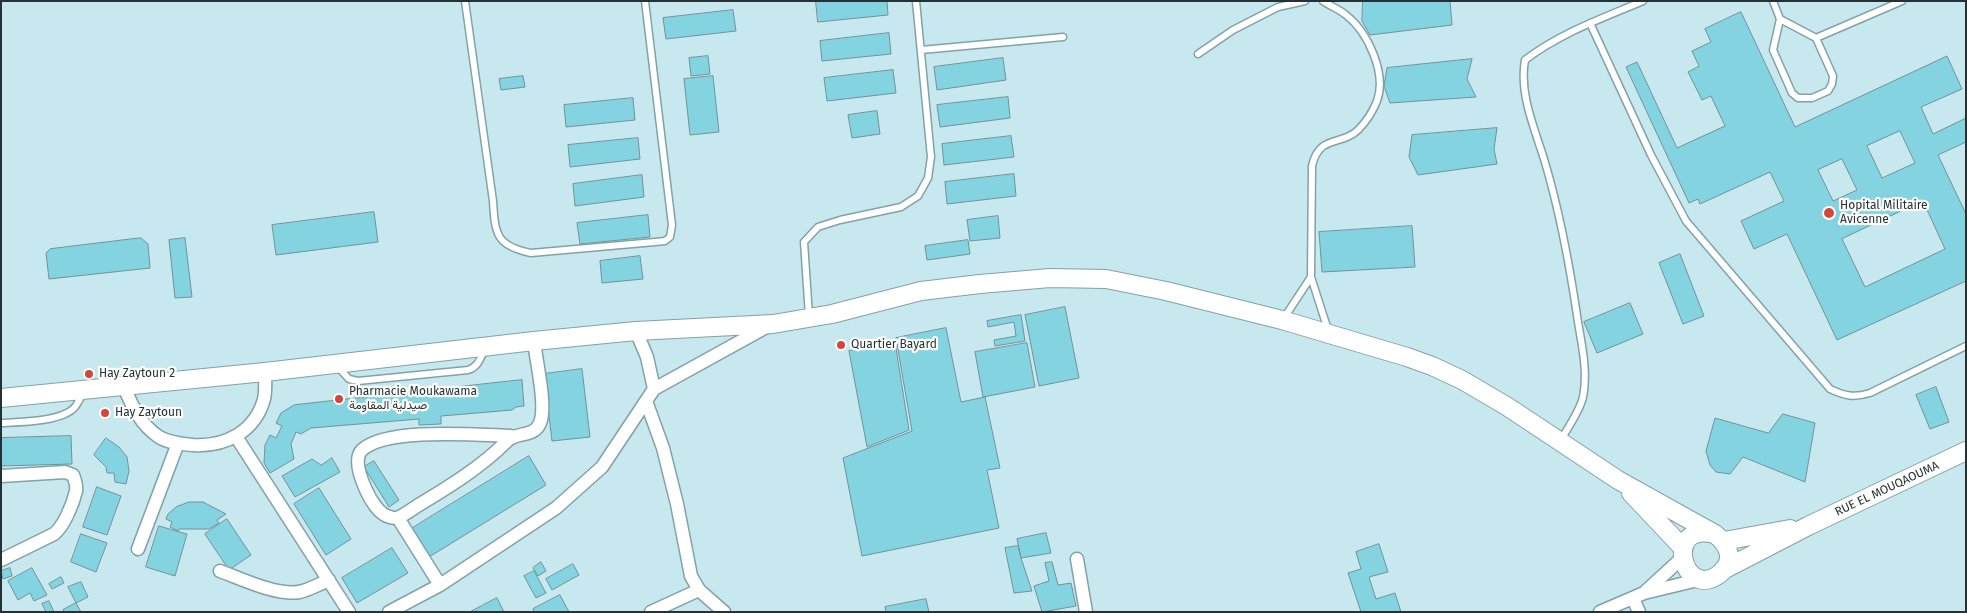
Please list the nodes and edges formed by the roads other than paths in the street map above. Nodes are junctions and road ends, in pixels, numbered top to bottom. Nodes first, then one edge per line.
1 (465, 1) edge
2 (645, 1) edge
3 (916, 1) edge
4 (1305, 1) edge
5 (1323, 1) edge
6 (1643, 1) edge
7 (1773, 1) edge
8 (1902, 1) edge
9 (1780, 19) junction
10 (1590, 23) junction
11 (1063, 37) dead end
12 (1816, 38) junction
13 (921, 50) junction
14 (1198, 54) dead end
15 (1311, 277) junction
16 (809, 319) junction
17 (1282, 320) junction
18 (773, 324) junction
19 (636, 332) junction
20 (1329, 334) junction
21 (534, 340) junction
22 (1966, 346) edge
23 (265, 372) junction
24 (124, 387) junction
25 (85, 390) junction
26 (654, 390) junction
27 (1, 398) edge
28 (646, 401) junction
29 (1, 423) edge
30 (511, 436) junction
31 (237, 438) junction
32 (1560, 442) junction
33 (178, 443) junction
34 (1966, 451) edge
35 (1, 476) edge
36 (1618, 480) junction
37 (398, 518) junction
38 (1808, 526) junction
39 (1719, 537) junction
40 (138, 549) dead end
41 (1682, 553) junction
42 (1077, 559) dead end
43 (1, 560) edge
44 (1723, 570) junction
45 (220, 571) dead end
46 (1702, 578) junction
47 (329, 580) junction
48 (440, 585) junction
49 (699, 590) junction
50 (1638, 595) junction
51 (411, 607) edge
52 (349, 612) edge
53 (389, 612) edge
54 (651, 612) edge
55 (724, 612) edge
56 (1086, 612) edge
57 (1600, 612) edge
58 (1639, 612) edge

1 - 2 lane
3 - 13 lane
4 - 14 lane
5 - 15 lane
6 - 10 lane
7 - 9 lane
8 - 12 lane
9 - 12 lane
9 - 12 lane
10 - 22 lane
10 - 32 lane
11 - 13 lane
13 - 16 lane
15 - 17 lane
15 - 20 lane
16 - 17 main road
16 - 18 main road
17 - 20 main road
18 - 19 main road
18 - 26 street
19 - 21 main road
19 - 26 street
20 - 32 main road
21 - 23 main road
21 - 30 street
23 - 24 main road
23 - 31 street
24 - 25 main road
24 - 33 street
25 - 27 main road
25 - 29 lane
26 - 28 street
28 - 48 street
28 - 49 street
30 - 37 street
30 - 37 street
31 - 33 street
31 - 47 street
32 - 36 main road
33 - 40 street
34 - 38 main road, RUE EL MOUQAOUMA
35 - 43 street
36 - 39 main road
36 - 41 main road
37 - 48 street
38 - 39 main road, RUE EL MOUQAOUMA
38 - 44 main road, RUE EL MOUQAOUMA
39 - 41 main road
39 - 44 main road
41 - 46 main road
41 - 50 street
42 - 56 street
44 - 46 main road
45 - 47 street
46 - 50 street
47 - 52 street
48 - 51 street
49 - 54 street
49 - 55 street
50 - 57 street
50 - 58 street
51 - 53 street

